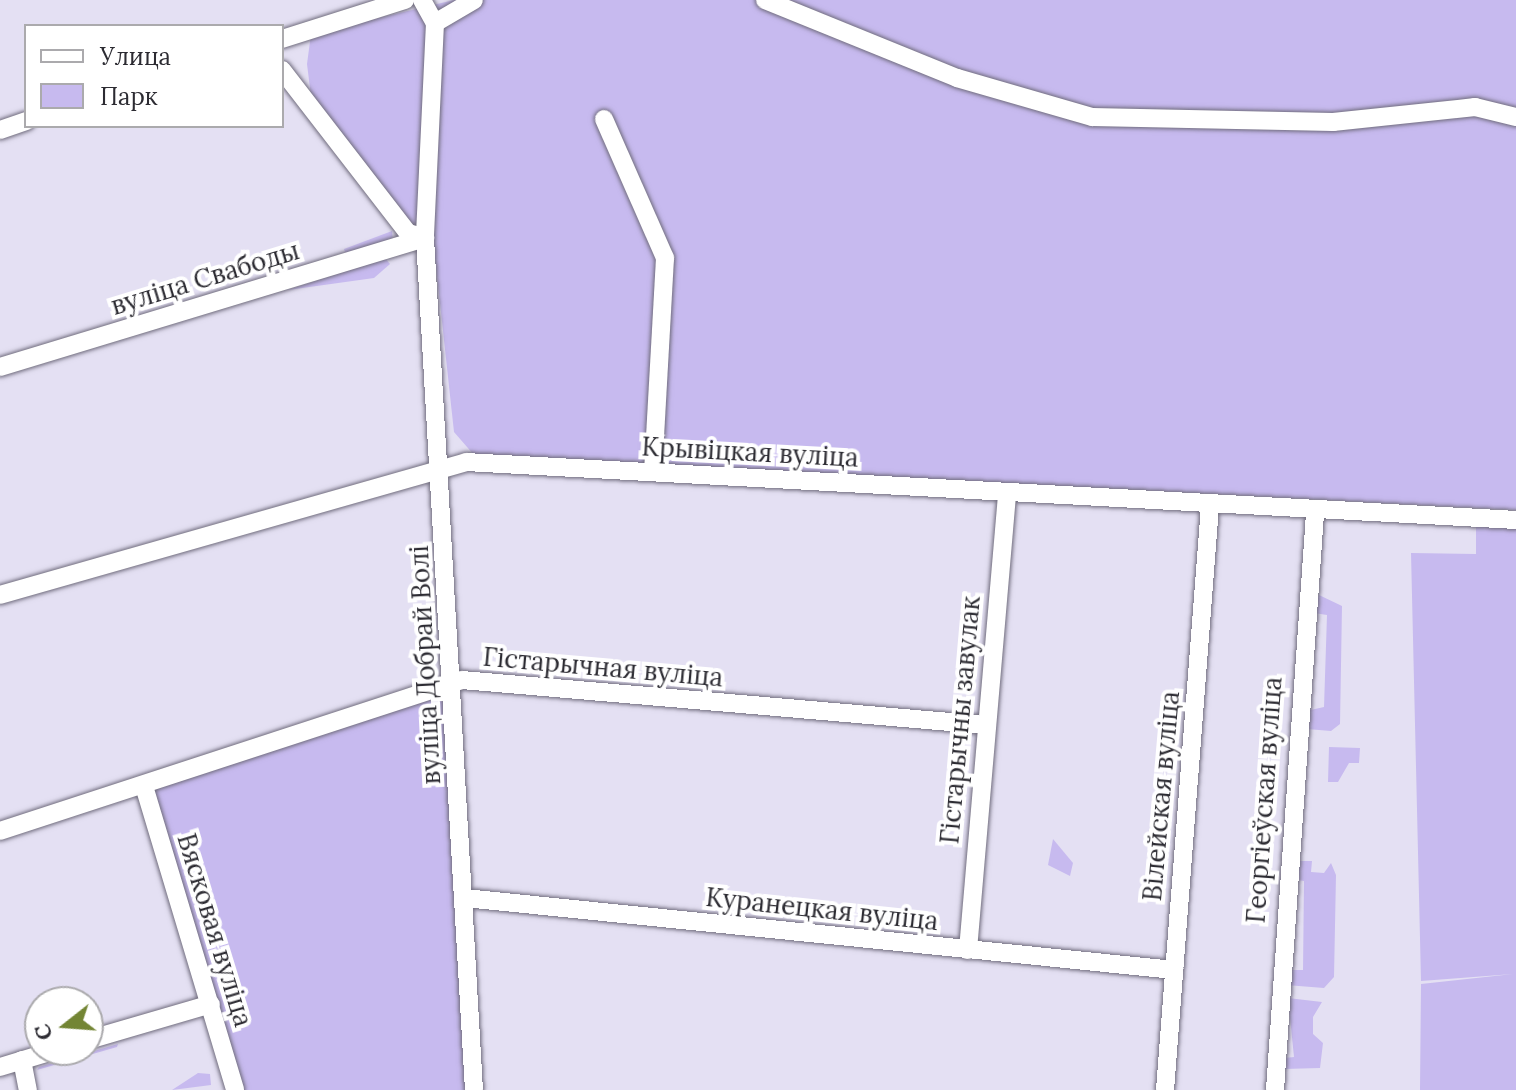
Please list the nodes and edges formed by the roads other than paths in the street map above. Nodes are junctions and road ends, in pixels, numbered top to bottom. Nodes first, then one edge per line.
1 (405, 0) edge
2 (422, 0) edge
3 (474, 0) edge
4 (765, 0) edge
5 (435, 23) junction
6 (284, 38) edge
7 (284, 73) edge
8 (1516, 117) edge
9 (604, 119) dead end
10 (24, 122) edge
11 (0, 130) edge
12 (425, 238) junction
13 (0, 367) edge
14 (440, 466) junction
15 (653, 471) junction
16 (1007, 494) junction
17 (1210, 506) junction
18 (1315, 514) junction
19 (1516, 520) edge
20 (0, 595) edge
21 (450, 686) junction
22 (985, 725) junction
23 (144, 786) junction
24 (0, 831) edge
25 (465, 898) junction
26 (968, 950) junction
27 (1174, 970) junction
28 (211, 1004) junction
29 (104, 1035) edge
30 (22, 1060) joint
31 (0, 1067) edge
32 (28, 1090) edge
33 (235, 1090) edge
34 (474, 1090) edge
35 (1165, 1090) edge
36 (1275, 1090) edge

1 - 6 street
2 - 5 street
3 - 5 street
4 - 8 street
5 - 12 street, вуліца Добрай Волі
7 - 12 street
9 - 15 street
10 - 11 street
12 - 13 street, вуліца Свабоды
12 - 14 street, вуліца Добрай Волі
14 - 15 street, Крывіцкая вуліца
14 - 20 street, Крывіцкая вуліца
14 - 21 street, вуліца Добрай Волі
15 - 16 street, Крывіцкая вуліца
16 - 17 street, Крывіцкая вуліца
16 - 22 street, Гістарычны завулак
17 - 18 street, Крывіцкая вуліца
17 - 27 street, Вілейская вуліца
18 - 19 street, Крывіцкая вуліца
18 - 36 street, Георгіеўская вуліца
21 - 22 street, Гістарычная вуліца
21 - 23 street, Гістарычная вуліца
21 - 25 street, вуліца Добрай Волі
22 - 26 street, Гістарычны завулак
23 - 24 street, Гістарычная вуліца
23 - 28 street, Вясковая вуліца
25 - 26 street, Куранецкая вуліца
25 - 34 street, вуліца Добрай Волі
26 - 27 street, Куранецкая вуліца
27 - 35 street, Вілейская вуліца
28 - 29 street
28 - 33 street, Вясковая вуліца
30 - 31 street
30 - 32 street

